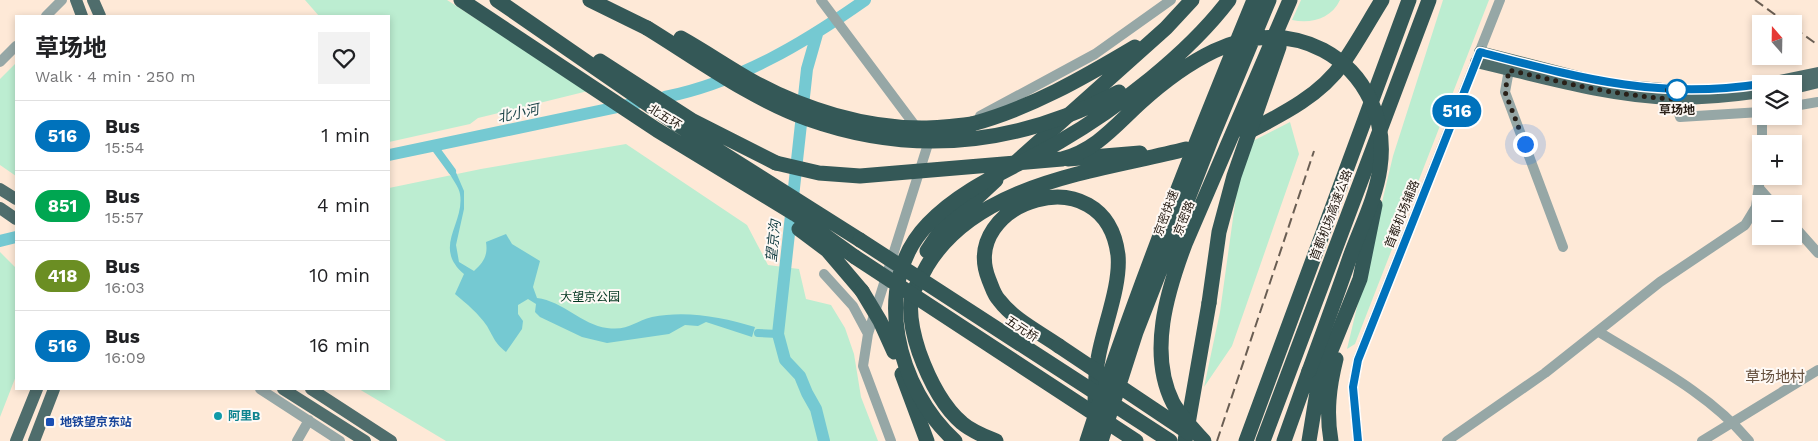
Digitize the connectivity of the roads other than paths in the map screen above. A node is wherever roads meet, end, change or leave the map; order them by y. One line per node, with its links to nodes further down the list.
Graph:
1 (62, 0): 21 (street)
2 (76, 0): 22 (main road)
3 (93, 0): 23 (main road)
4 (461, 0): 50 (highway, 北五环)
5 (497, 0): 32 (highway)
6 (590, 0): 24 (highway)
7 (604, 0): 24 (highway)
8 (821, 0): 43 (street)
9 (1171, 0): 43 (street)
10 (1192, 0): 25 (highway)
11 (1229, 0): 28 (highway, bridge)
12 (1253, 0): 70 (main road, 京密路); 83 (highway, 京密快速, bridge)
13 (1269, 0): 84 (highway, 京密快速, bridge)
14 (1276, 0): 85 (main road, 京密路)
15 (1290, 0): 89 (highway, bridge)
16 (1294, 0): 88 (highway, bridge)
17 (1382, 0): 44 (highway, bridge)
18 (1409, 0): 90 (highway, 首都机场高速公路)
19 (1429, 0): 33 (highway, 首都机场高速公路)
20 (1500, 0): 27 (street, 首都机场辅路)
21 (47, 15)
22 (82, 15)
23 (100, 15)
24 (650, 26): 25 (highway, bridge); 28 (highway, bridge)
25 (1166, 28): 61 (highway)
26 (15, 47): 29 (street)
27 (1478, 57): 30 (main road); 39 (main road); 95 (street, 首都机场辅路)
28 (1169, 61): 81 (highway, bridge)
29 (0, 62)
30 (1509, 70): 39 (main road); 57 (street)
31 (1818, 73): 34 (main road)
32 (614, 75): 45 (highway, bridge); 50 (highway, 北五环)
33 (1401, 76): 60 (highway); 91 (highway, 首都机场高速公路)
34 (1802, 76)
35 (1818, 82): 37 (main road)
36 (1752, 85): 39 (main road)
37 (1802, 86)
38 (1752, 92): 39 (main road)
39 (1671, 94): 42 (street)
40 (1818, 102): 41 (street)
41 (1802, 105)
42 (1752, 112)
43 (928, 144): 63 (street)
44 (1186, 149): 45 (highway, bridge); 61 (highway)
45 (1062, 159): 92 (highway, bridge)
46 (1759, 185): 47 (street)
47 (1759, 188): 49 (street); 62 (street)
48 (0, 189): 51 (main road)
49 (1765, 195)
50 (770, 197): 53 (highway); 53 (highway, 北五环)
51 (15, 198)
52 (0, 208): 54 (main road)
53 (795, 213): 56 (highway, 北五环); 80 (highway, bridge); 86 (highway, 北五环, bridge)
54 (15, 219)
55 (1802, 235): 58 (street)
56 (860, 240): 87 (highway, 五元桥, bridge)
57 (1563, 247)
58 (1818, 253)
59 (824, 274): 63 (street)
60 (1360, 279): 93 (highway); 94 (highway)
61 (911, 299): 82 (highway)
62 (1599, 332): 72 (street); 96 (street)
63 (868, 334): 79 (street)
64 (1818, 370): 72 (street)
65 (37, 390): 73 (main road)
66 (54, 390): 74 (main road)
67 (262, 390): 71 (street)
68 (285, 390): 77 (main road)
69 (313, 390): 78 (main road)
70 (1094, 401): 83 (main road, 京密路); 89 (highway, bridge)
71 (309, 420): 75 (street); 76 (street)
72 (1735, 423): 97 (street); 98 (street)
73 (16, 441)
74 (34, 441)
75 (297, 441)
76 (340, 441)
77 (365, 441)
78 (391, 441)
79 (891, 441)
80 (927, 441)
81 (955, 441)
82 (996, 441)
83 (1086, 441)
84 (1101, 441)
85 (1107, 441)
86 (1136, 441)
87 (1170, 441)
88 (1185, 441)
89 (1202, 441)
90 (1246, 441)
91 (1263, 441)
92 (1284, 441)
93 (1309, 441)
94 (1331, 441)
95 (1358, 441)
96 (1447, 441)
97 (1702, 441)
98 (1750, 441)

